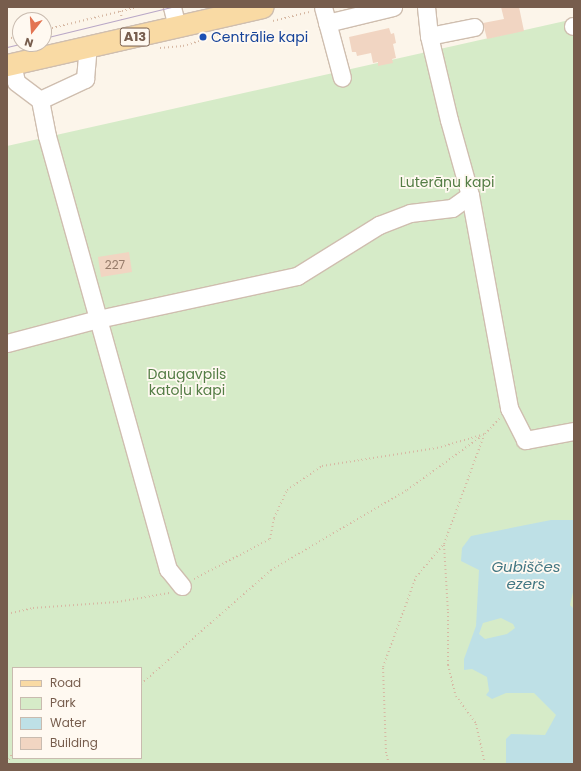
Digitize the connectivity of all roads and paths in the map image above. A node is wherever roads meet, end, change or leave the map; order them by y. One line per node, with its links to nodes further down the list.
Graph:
1 (138, 7): 8 (path)
2 (262, 7): 6 (main road, A13)
3 (393, 7): 5 (lane)
4 (426, 7): 9 (lane)
5 (325, 15): 12 (lane)
6 (175, 17): 10 (main road, A13)
7 (474, 27): 9 (lane)
8 (52, 28)
9 (429, 36): 14 (lane)
10 (88, 47): 11 (main road, A13); 13 (lane)
11 (9, 65): 13 (lane)
12 (342, 78)
13 (40, 100): 15 (lane)
14 (470, 195): 15 (lane); 17 (lane)
15 (98, 319): 16 (lane); 21 (lane)
16 (7, 343)
17 (510, 408): 18 (lane); 19 (path)
18 (574, 430)
19 (485, 434): 20 (path); 21 (path); 23 (path)
20 (444, 544): 26 (path); 27 (path)
21 (182, 586): 22 (path)
22 (7, 614)
23 (142, 683)
24 (12, 754): 25 (path)
25 (7, 763)
26 (389, 764)
27 (485, 764)

